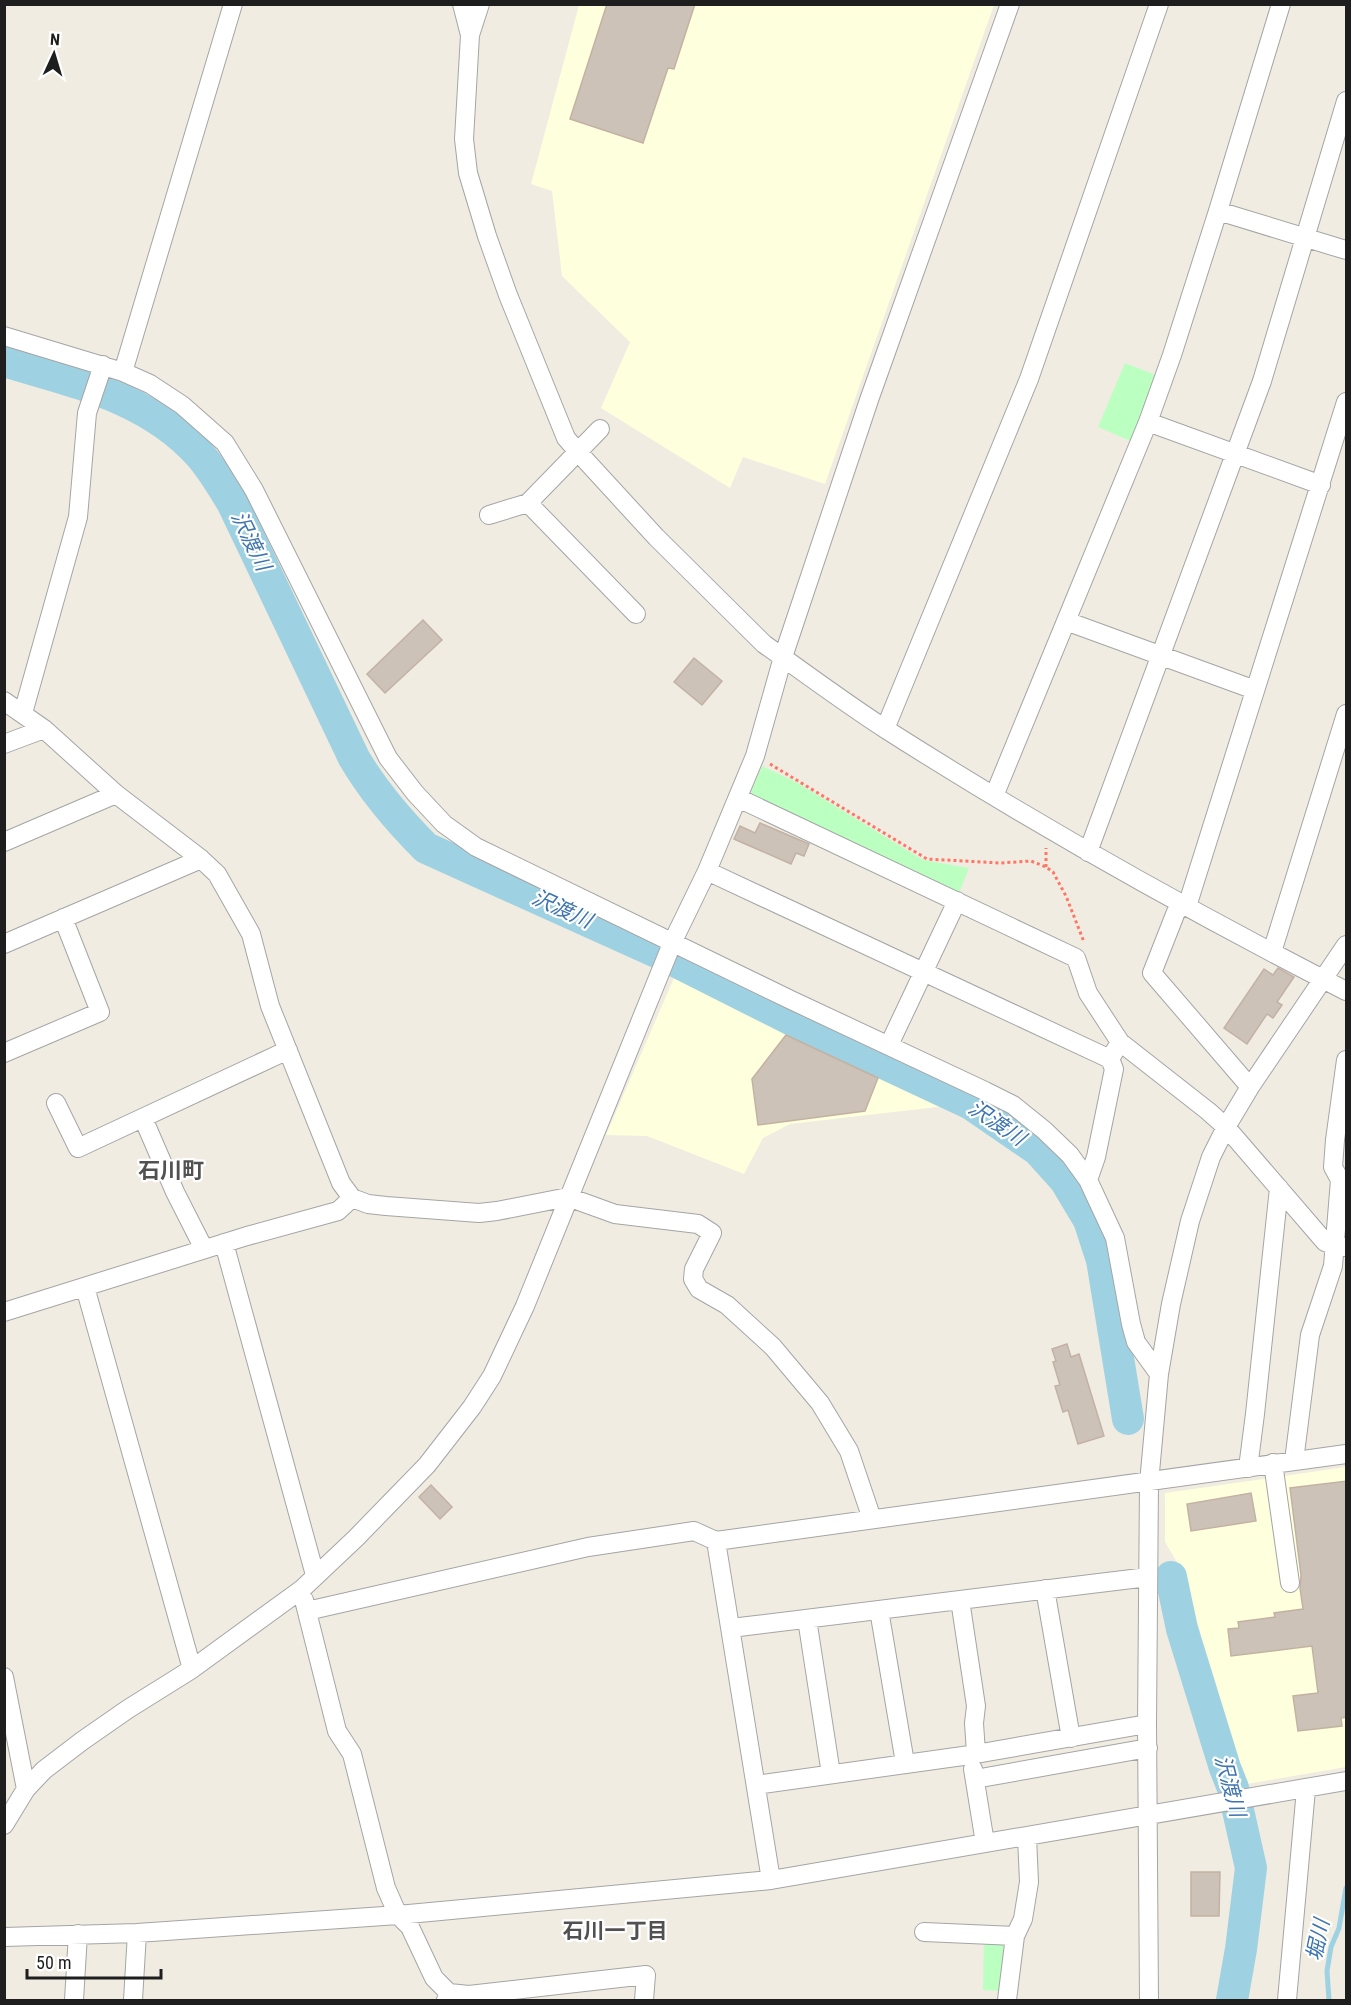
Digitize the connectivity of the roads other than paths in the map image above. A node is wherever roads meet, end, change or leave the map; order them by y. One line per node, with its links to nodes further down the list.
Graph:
1 (233, 4): 13 (street)
2 (462, 4): 7 (street)
3 (480, 4): 7 (street)
4 (1010, 4): 25 (street)
5 (1159, 4): 32 (street)
6 (1281, 4): 9 (street)
7 (470, 35): 18 (street)
8 (1347, 100): 10 (street)
9 (1218, 211): 10 (street); 16 (street)
10 (1305, 237): 11 (street); 19 (street)
11 (1347, 250)
12 (4, 336): 14 (street)
13 (123, 372): 14 (street); 46 (street)
14 (101, 373): 29 (street)
15 (1347, 402): 20 (street)
16 (1148, 422): 19 (street); 24 (street)
17 (600, 429): 18 (street)
18 (578, 452): 21 (street); 25 (street)
19 (1235, 453): 20 (street); 26 (street)
20 (1321, 485): 27 (street)
21 (528, 503): 22 (street); 23 (street)
22 (489, 515)
23 (636, 614)
24 (1066, 621): 26 (street); 35 (street)
25 (783, 657): 32 (street); 36 (street)
26 (1161, 657): 27 (street); 38 (street)
27 (1255, 690): 42 (street)
28 (4, 701): 29 (street)
29 (23, 713): 31 (street)
30 (1347, 714): 47 (street)
31 (44, 729): 33 (street); 34 (street)
32 (885, 729): 35 (street)
33 (4, 744)
34 (116, 794): 37 (street); 39 (street)
35 (994, 796): 38 (street)
36 (738, 798): 40 (street); 41 (street)
37 (4, 842)
38 (1088, 852): 42 (street)
39 (201, 859): 43 (street); 53 (street)
40 (707, 871): 46 (street); 48 (street)
41 (957, 901): 48 (street); 51 (street)
42 (1184, 906): 47 (street); 57 (street)
43 (63, 918): 44 (street); 54 (street)
44 (4, 944)
45 (1347, 945): 49 (street)
46 (671, 946): 52 (street); 63 (street)
47 (1272, 952): 49 (street)
48 (923, 972): 52 (street); 55 (street)
49 (1323, 980): 50 (street); 57 (street)
50 (1347, 992)
51 (1120, 1042): 55 (street); 60 (street)
52 (889, 1045): 61 (street)
53 (288, 1050): 59 (street); 64 (street)
54 (4, 1053)
55 (1110, 1059): 61 (street)
56 (1347, 1060): 66 (street)
57 (1250, 1087): 60 (street)
58 (56, 1103): 59 (street)
59 (143, 1118): 67 (street)
60 (1226, 1127): 62 (street); 70 (street)
61 (1088, 1180): 70 (street)
62 (1279, 1188): 66 (street); 74 (street)
63 (568, 1197): 64 (street); 76 (street); 78 (street)
64 (352, 1198): 65 (street)
65 (224, 1243): 67 (street); 78 (street)
66 (1341, 1247): 72 (street)
67 (204, 1249): 68 (street)
68 (85, 1287): 69 (street); 88 (street)
69 (4, 1312)
70 (1159, 1374): 75 (street)
71 (1347, 1454): 72 (street)
72 (1294, 1461): 73 (street)
73 (1273, 1463): 74 (street); 80 (street)
74 (1248, 1468): 75 (street)
75 (1149, 1483): 76 (street); 79 (street)
76 (872, 1520): 77 (street)
77 (716, 1541): 85 (street); 87 (street)
78 (315, 1575): 81 (street)
79 (1148, 1576): 82 (street); 90 (street)
80 (1290, 1583)
81 (302, 1589): 85 (street); 88 (street)
82 (1045, 1589): 83 (street); 91 (street)
83 (960, 1600): 84 (street); 93 (street)
84 (879, 1610): 86 (street); 94 (street)
85 (307, 1611): 106 (street)
86 (807, 1619): 87 (street); 95 (street)
87 (730, 1628): 98 (street)
88 (192, 1669): 99 (street)
89 (4, 1677): 99 (street)
90 (1147, 1724): 91 (street); 92 (street)
91 (1071, 1738): 93 (street)
92 (1148, 1748): 96 (street); 101 (street)
93 (973, 1754): 95 (street); 96 (street)
94 (904, 1757)
95 (831, 1774): 98 (street)
96 (975, 1779): 104 (street)
97 (1347, 1781): 100 (street)
98 (756, 1785): 105 (street)
99 (26, 1789): 102 (street)
100 (1306, 1789): 101 (street); 118 (street)
101 (1148, 1815): 103 (street); 117 (street)
102 (4, 1825)
103 (1027, 1837): 104 (street); 110 (street)
104 (985, 1843): 105 (street)
105 (771, 1880): 106 (street)
106 (398, 1915): 108 (street); 112 (street)
107 (924, 1932): 110 (street)
108 (137, 1933): 109 (street); 114 (street)
109 (78, 1935): 111 (street); 113 (street)
110 (1015, 1936): 116 (street)
111 (4, 1937)
112 (448, 1997): 115 (street)
113 (74, 2001)
114 (133, 2001)
115 (644, 2001)
116 (1007, 2001)
117 (1149, 2001)
118 (1287, 2001)

